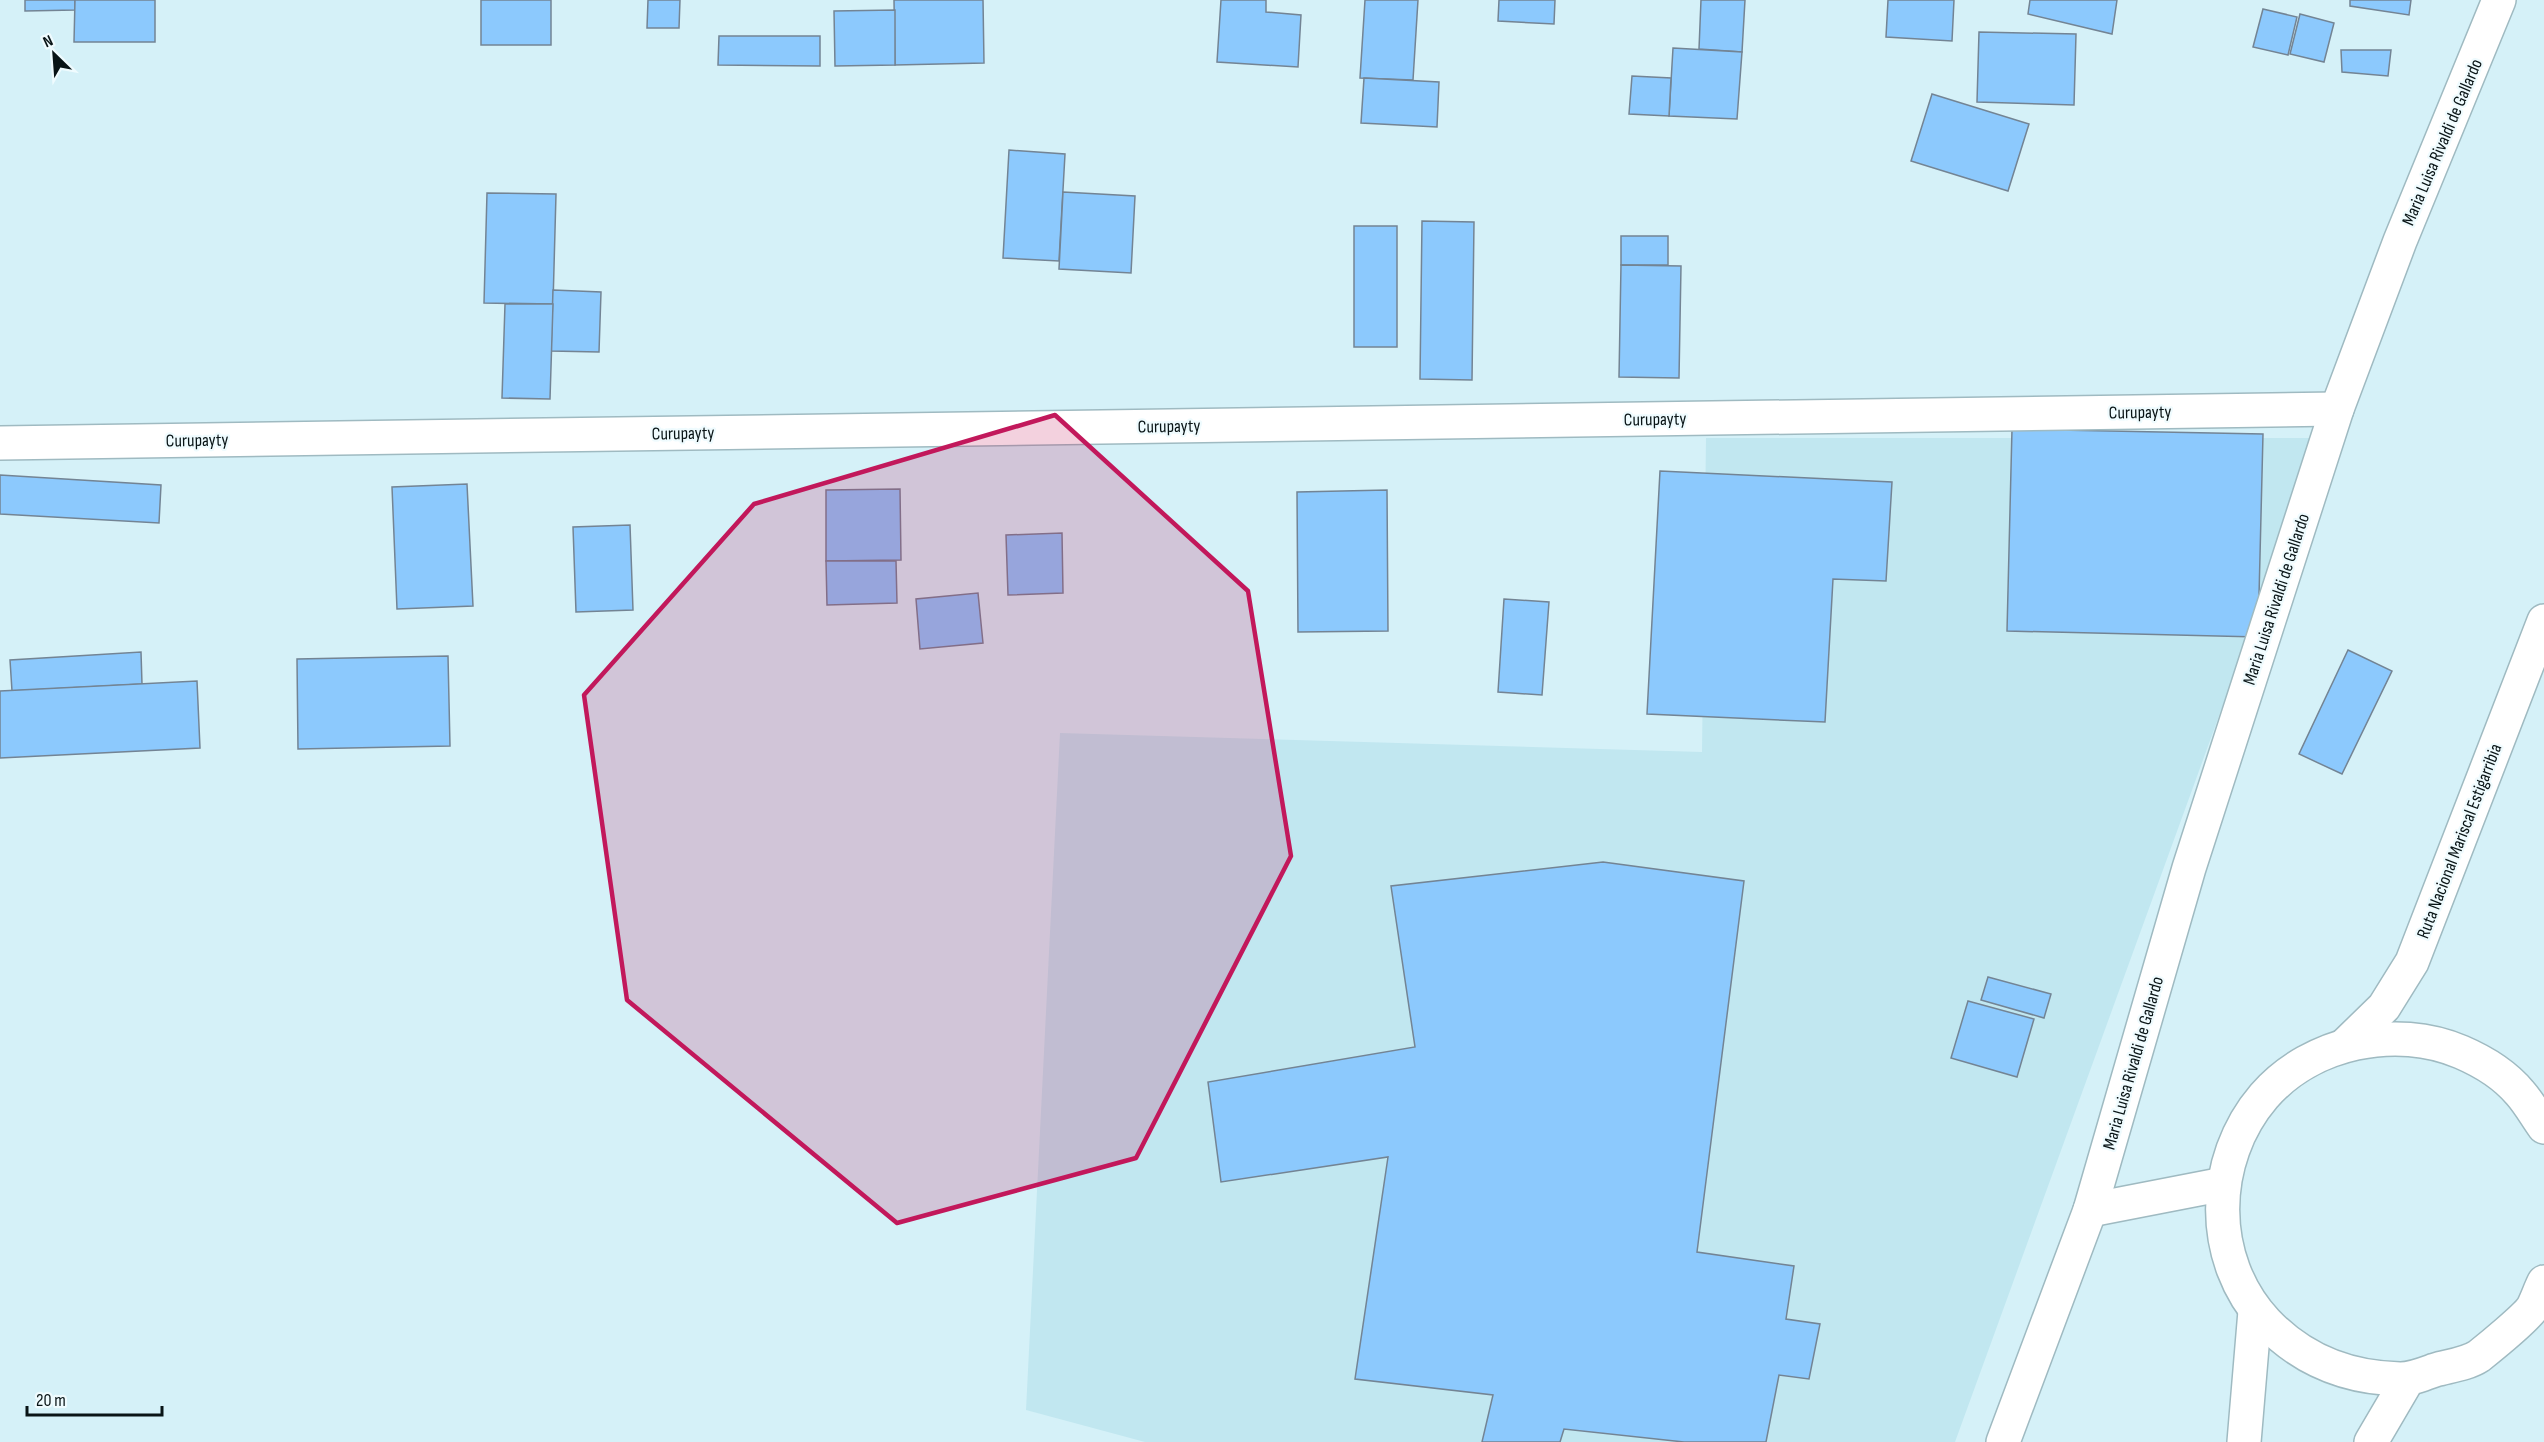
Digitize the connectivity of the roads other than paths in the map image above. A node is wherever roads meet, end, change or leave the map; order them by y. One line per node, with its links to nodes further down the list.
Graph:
1 (2499, 0): 2 (main road, Maria Luisa Rivaldi de Gallardo)
2 (2337, 409): 3 (main road, Curupayty); 8 (main road, Maria Luisa Rivaldi de Gallardo)
3 (0, 443)
4 (2544, 621): 5 (main road, Ruta Nacional Mariscal Estigarribia)
5 (2346, 1044): 6 (main road); 7 (main road)
6 (2544, 1127)
7 (2224, 1184): 8 (main road); 10 (main road)
8 (2090, 1210): 12 (main road, Maria Luisa Rivaldi de Gallardo)
9 (2544, 1282): 11 (main road)
10 (2255, 1311): 11 (main road); 13 (main road)
11 (2408, 1379): 14 (main road)
12 (2003, 1442)
13 (2244, 1442)
14 (2371, 1442)

